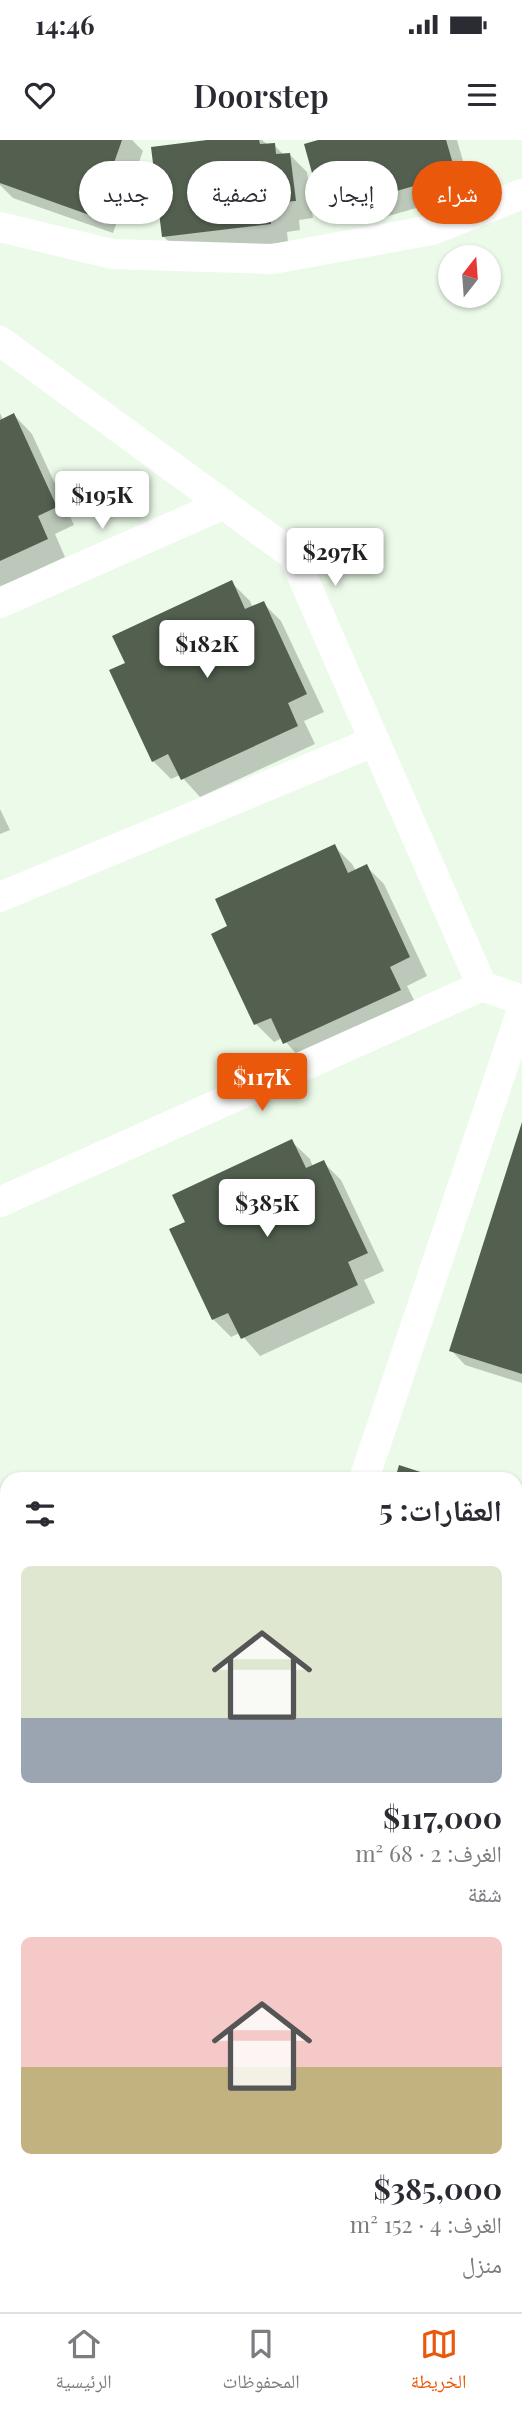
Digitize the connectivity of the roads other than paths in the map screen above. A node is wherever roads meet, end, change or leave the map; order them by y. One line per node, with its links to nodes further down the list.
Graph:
1 (522, 194): 2 (street)
2 (0, 227)
3 (0, 341): 4 (street)
4 (224, 505): 5 (street); 6 (street)
5 (0, 603)
6 (374, 741): 7 (street); 8 (street)
7 (0, 897)
8 (482, 986): 9 (street); 11 (street)
9 (522, 1000)
10 (522, 1010): 12 (street)
11 (0, 1202)
12 (366, 1472)

